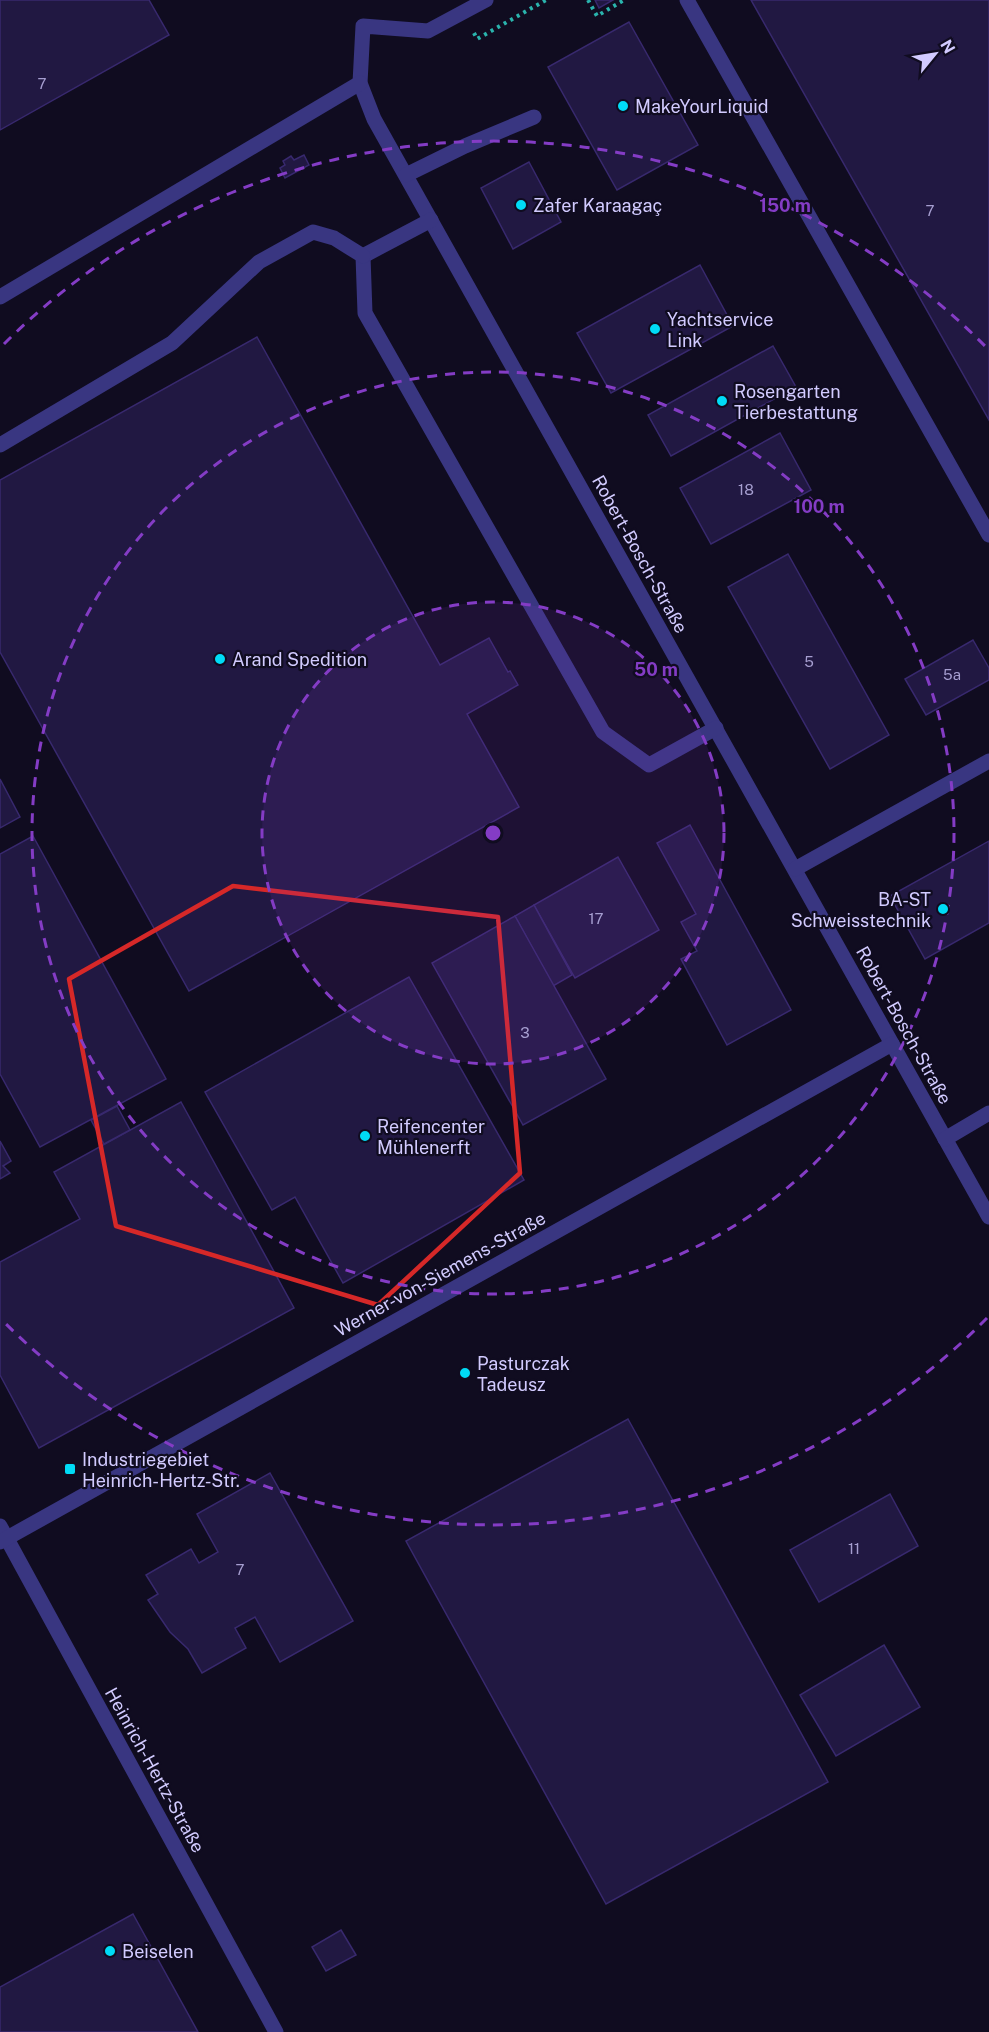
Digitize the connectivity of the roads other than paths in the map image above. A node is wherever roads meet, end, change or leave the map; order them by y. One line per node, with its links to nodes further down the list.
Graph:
1 (486, 0): 3 (street, Robert-Bosch-Straße)
2 (687, 0): 10 (street)
3 (360, 83): 5 (street, Robert-Bosch-Straße); 8 (street)
4 (534, 117): 5 (street)
5 (406, 176): 6 (street, Robert-Bosch-Straße)
6 (431, 220): 7 (street); 11 (street, Robert-Bosch-Straße)
7 (363, 256): 9 (street); 11 (street)
8 (0, 297)
9 (0, 445)
10 (989, 535)
11 (716, 728): 13 (street, Robert-Bosch-Straße)
12 (989, 761): 13 (street)
13 (795, 869): 14 (street, Robert-Bosch-Straße)
14 (892, 1044): 16 (street, Robert-Bosch-Straße); 18 (street, Werner-von-Siemens-Straße)
15 (989, 1113): 16 (street)
16 (945, 1139): 17 (street, Robert-Bosch-Straße)
17 (989, 1217)
18 (2, 1536): 19 (street, Heinrich-Hertz-Straße)
19 (276, 2032)

